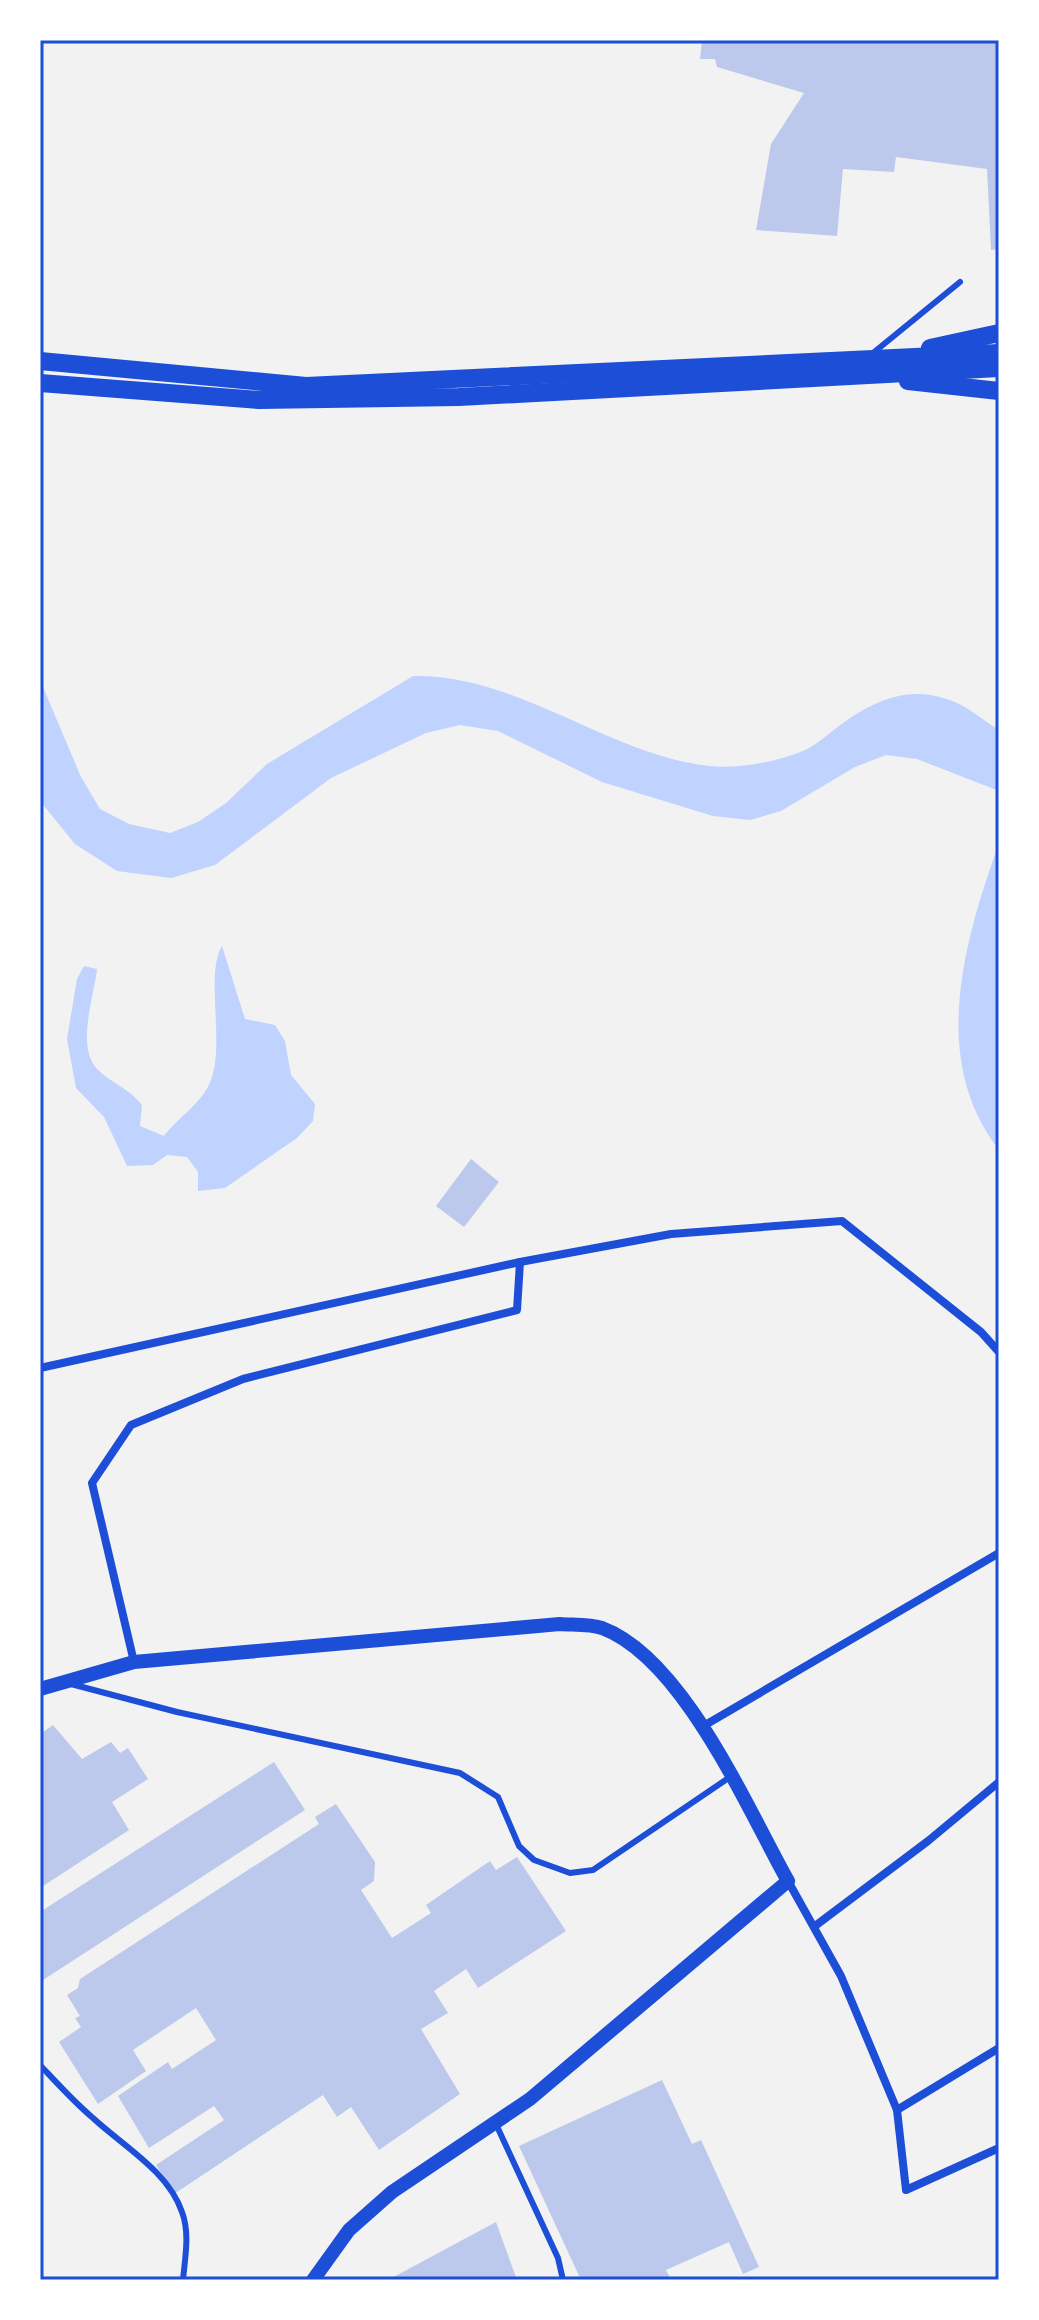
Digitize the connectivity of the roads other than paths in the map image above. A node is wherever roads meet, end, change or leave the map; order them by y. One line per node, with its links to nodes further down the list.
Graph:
1 (960, 282): 5 (lane)
2 (999, 333): 5 (main road)
3 (999, 353): 5 (main road)
4 (41, 361): 5 (main road)
5 (870, 366): 6 (main road); 7 (main road); 8 (main road)
6 (999, 368)
7 (40, 383)
8 (999, 391)
9 (520, 1262): 10 (street); 11 (street); 13 (street)
10 (999, 1352)
11 (40, 1368)
12 (999, 1553): 16 (street)
13 (134, 1662): 14 (street); 16 (street)
14 (64, 1682): 15 (street); 17 (lane)
15 (40, 1689)
16 (700, 1728): 17 (street)
17 (732, 1776): 19 (street)
18 (999, 1782): 20 (street)
19 (788, 1881): 20 (street); 24 (street)
20 (815, 1926): 23 (street)
21 (999, 2048): 23 (street)
22 (40, 2065): 26 (lane)
23 (897, 2110): 25 (street)
24 (495, 2122): 27 (street); 28 (lane)
25 (999, 2148)
26 (183, 2280)
27 (313, 2280)
28 (563, 2280)

